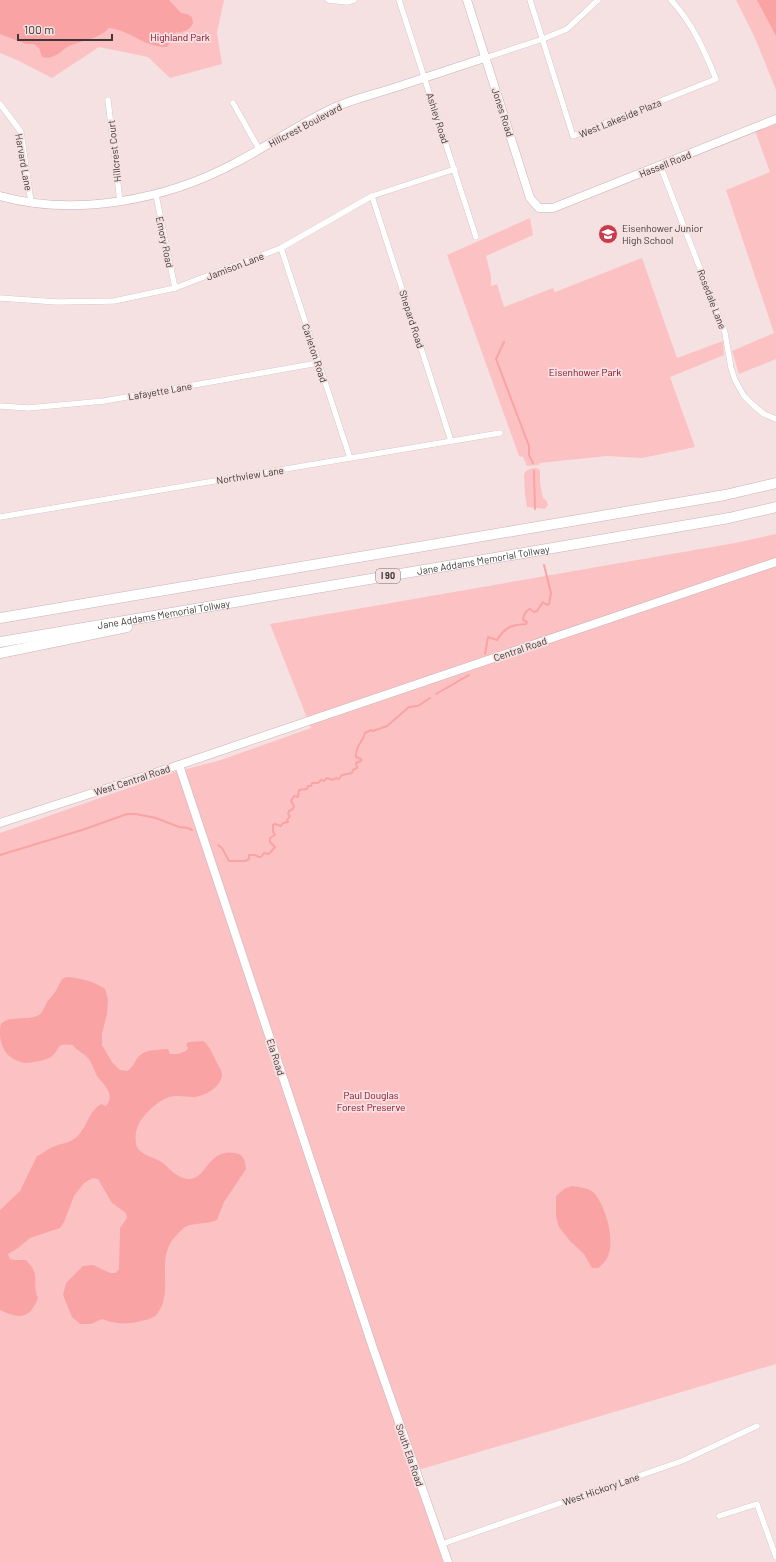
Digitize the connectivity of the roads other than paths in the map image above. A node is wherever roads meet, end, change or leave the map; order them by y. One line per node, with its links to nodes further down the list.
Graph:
1 (328, 0): 2 (street)
2 (354, 0)
3 (399, 0): 10 (street, Ashley Road)
4 (467, 0): 9 (street, Jones Road)
5 (530, 0): 8 (street)
6 (598, 0): 8 (street, Hillcrest Boulevard)
7 (671, 0): 8 (street, West Lakeside Plaza)
8 (543, 39): 9 (street, Hillcrest Boulevard)
9 (485, 58): 10 (street, Hillcrest Boulevard); 23 (street, Jones Road)
10 (425, 78): 15 (street, Hillcrest Boulevard); 17 (street, Ashley Road)
11 (108, 100): 22 (street, Hillcrest Court)
12 (233, 103): 15 (street)
13 (0, 104): 21 (street, Harvard Lane)
14 (776, 119): 16 (street, Hassell Road)
15 (260, 149): 18 (street, Hillcrest Boulevard)
16 (660, 166): 23 (street, Hassell Road); 30 (street, Rosedale Lane)
17 (455, 170): 20 (street, Jamison Lane); 24 (street, Ashley Road)
18 (156, 195): 22 (street, Hillcrest Boulevard); 26 (street, Emory Road)
19 (0, 196): 21 (street, Hillcrest Boulevard)
20 (372, 196): 25 (street, Jamison Lane); 32 (street, Shepard Road)
21 (31, 202): 22 (street, Hillcrest Boulevard)
22 (120, 202)
23 (553, 208)
24 (476, 238)
25 (281, 248): 26 (street, Jamison Lane); 28 (street, Carleton Road)
26 (175, 288): 27 (street, Jamison Lane)
27 (0, 298)
28 (318, 363): 29 (street, Lafayette Lane); 33 (street, Carleton Road)
29 (0, 406)
30 (776, 419)
31 (500, 433): 32 (street, Northview Lane)
32 (451, 441): 33 (street, Northview Lane)
33 (350, 458): 36 (street, Northview Lane)
34 (776, 483): 39 (highway, I 90)
35 (776, 507): 38 (highway, Jane Addams Memorial Tollway / I 90)
36 (0, 517)
37 (776, 562): 42 (street, Central Road)
38 (226, 604): 40 (highway, Jane Addams Memorial Tollway / I 90); 41 (highway)
39 (0, 618)
40 (0, 642)
41 (0, 653)
42 (263, 737): 43 (street, West Central Road)
43 (179, 765): 44 (street, West Central Road); 45 (street, Ela Road)
44 (0, 823)
45 (373, 1348): 48 (street, South Ela Road)
46 (757, 1426): 48 (street, West Hickory Lane)
47 (719, 1516): 49 (street)
48 (442, 1544): 50 (street, South Ela Road)
49 (776, 1557)
50 (448, 1562)

